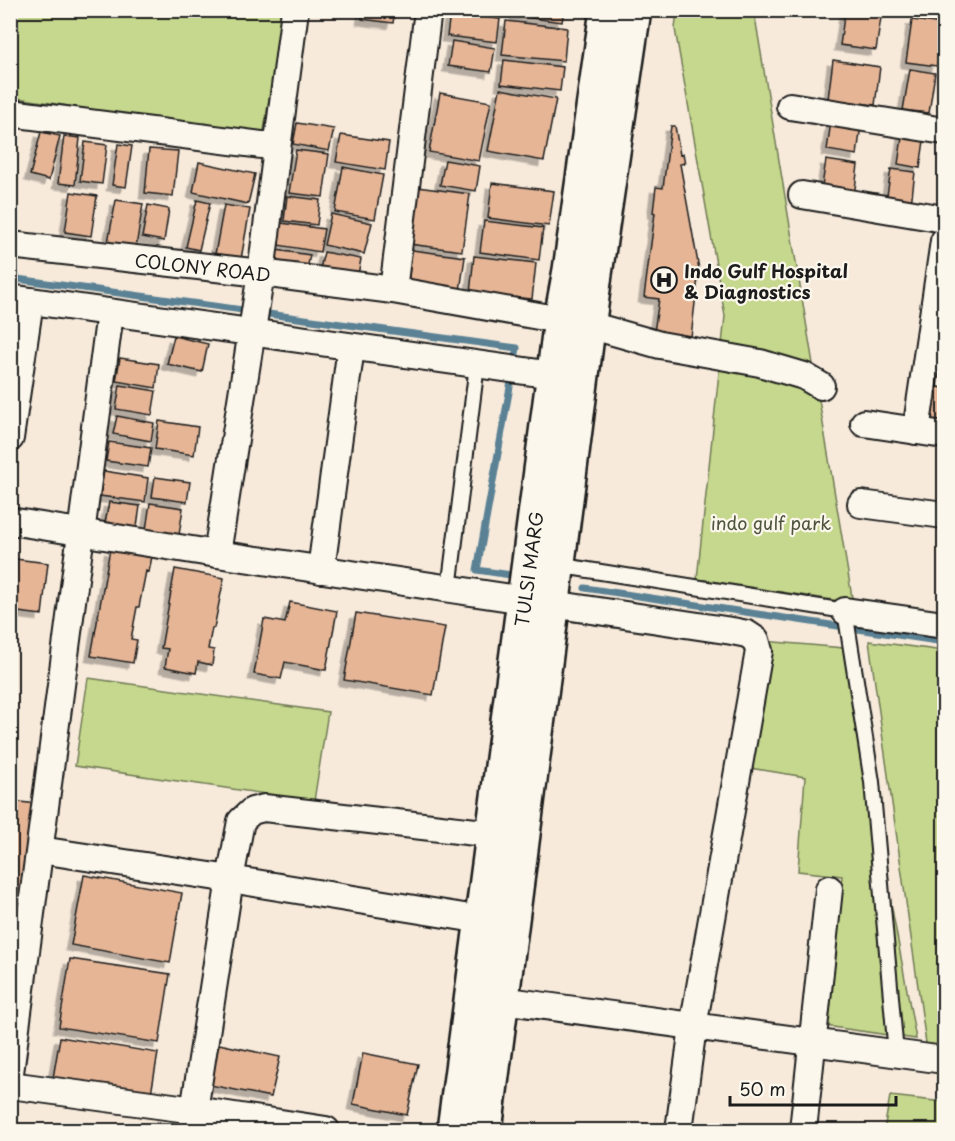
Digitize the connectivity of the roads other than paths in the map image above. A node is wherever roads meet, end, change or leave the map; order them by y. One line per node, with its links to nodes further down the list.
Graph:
1 (295, 10): 8 (street)
2 (428, 10): 14 (street)
3 (608, 10): 17 (street, TULSI MARG)
4 (634, 10): 17 (street, TULSI MARG)
5 (790, 106): 7 (street)
6 (10, 113): 8 (street)
7 (945, 131)
8 (277, 147): 13 (street)
9 (802, 195): 10 (street)
10 (945, 219)
11 (945, 241): 24 (street)
12 (10, 245): 13 (street, COLONY ROAD)
13 (260, 277): 14 (street, COLONY ROAD); 18 (street)
14 (393, 290): 17 (street, COLONY ROAD)
15 (20, 300): 16 (street); 26 (street)
16 (110, 313): 18 (street); 30 (street)
17 (575, 322): 21 (street, TULSI MARG); 22 (street, COLONY ROAD); 32 (street, TULSI MARG)
18 (252, 329): 19 (street); 31 (street)
19 (351, 347): 20 (street); 33 (street)
20 (486, 366): 21 (street); 34 (lane)
21 (542, 373): 35 (street, TULSI MARG)
22 (821, 386)
23 (864, 423): 24 (street)
24 (916, 431): 25 (street)
25 (945, 435)
26 (10, 438)
27 (861, 504): 28 (street)
28 (945, 515)
29 (10, 521): 30 (street)
30 (81, 532): 31 (street); 39 (street)
31 (217, 554): 33 (street)
32 (557, 565): 35 (street, TULSI MARG); 36 (lane)
33 (321, 570): 34 (street)
34 (449, 589): 35 (street)
35 (538, 602): 38 (street, TULSI MARG); 44 (street, TULSI MARG); 45 (street)
36 (846, 611): 37 (street); 47 (lane)
37 (945, 625)
38 (493, 834): 40 (street); 43 (street, TULSI MARG)
39 (40, 850): 40 (street); 42 (street)
40 (230, 879): 43 (street); 51 (street)
41 (829, 889): 46 (street)
42 (21, 915): 49 (street)
43 (482, 920): 44 (street, TULSI MARG)
44 (486, 999): 45 (street); 53 (street, TULSI MARG); 54 (street, TULSI MARG)
45 (693, 1027): 46 (street); 55 (street)
46 (813, 1042): 47 (street); 56 (street)
47 (896, 1054): 48 (street)
48 (945, 1060)
49 (10, 1073)
50 (10, 1085): 51 (street)
51 (193, 1120): 52 (street)
52 (326, 1131)
53 (454, 1131)
54 (485, 1131)
55 (679, 1131)
56 (803, 1131)

